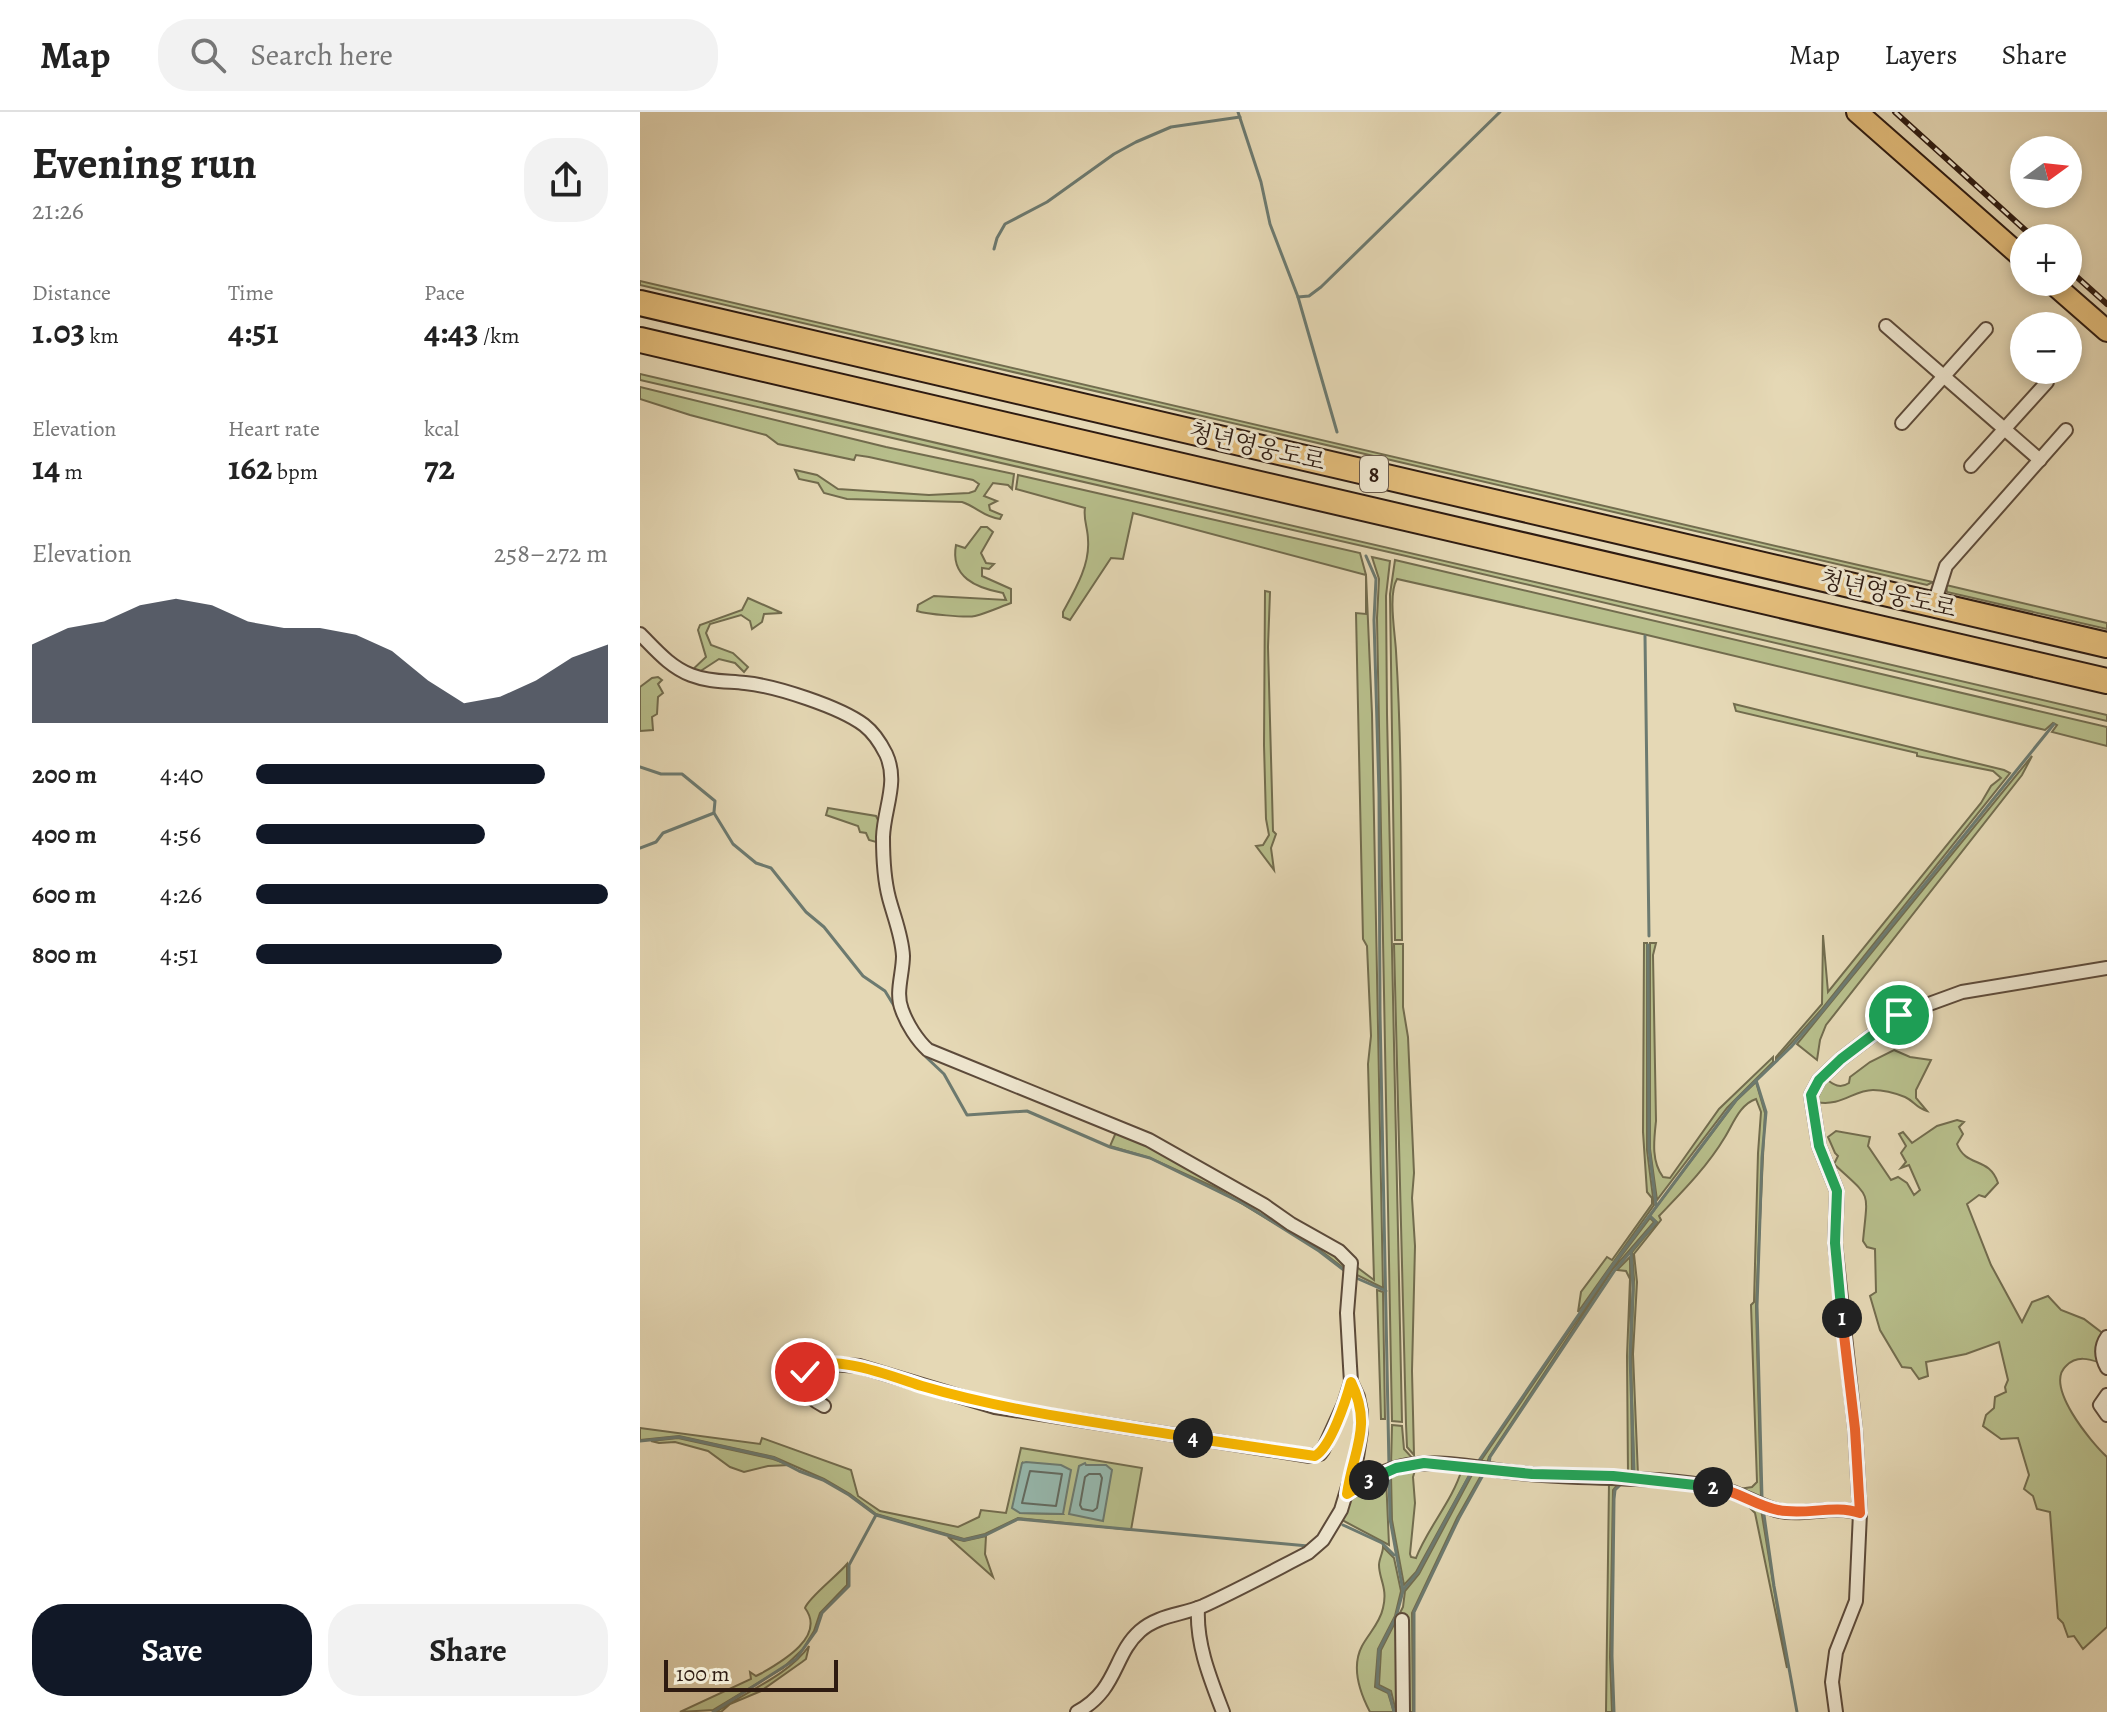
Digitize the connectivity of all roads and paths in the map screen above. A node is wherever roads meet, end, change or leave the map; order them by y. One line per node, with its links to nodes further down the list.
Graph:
1 (1857, 112): 2 (main road)
2 (2010, 247)
3 (2067, 296): 7 (main road)
4 (640, 303): 16 (highway, 청년영웅도로 / 8)
5 (1886, 326): 9 (street)
6 (1986, 329): 9 (street)
7 (2107, 331)
8 (640, 340): 19 (highway, 청년영웅도로 / 8)
9 (1944, 376): 11 (street); 12 (street)
10 (2045, 384): 12 (street)
11 (1902, 423)
12 (2004, 429): 14 (street); 15 (street)
13 (2066, 430): 14 (street)
14 (2040, 460): 16 (street)
15 (1971, 466)
16 (1934, 604): 18 (highway, 청년영웅도로 / 8)
17 (640, 634): 23 (street)
18 (2107, 645)
19 (2107, 681)
20 (2107, 968): 28 (street)
21 (2107, 1337): 22 (street)
22 (2107, 1368)
23 (1351, 1382): 25 (street); 27 (street)
24 (2107, 1395): 26 (street)
25 (824, 1406)
26 (2107, 1415)
27 (1347, 1494): 28 (street); 29 (street)
28 (1860, 1513): 35 (street)
29 (1198, 1608): 31 (street); 33 (street)
30 (1402, 1620): 34 (street)
31 (1090, 1709): 32 (street)
32 (1077, 1712)
33 (1223, 1712)
34 (1403, 1712)
35 (1836, 1712)

